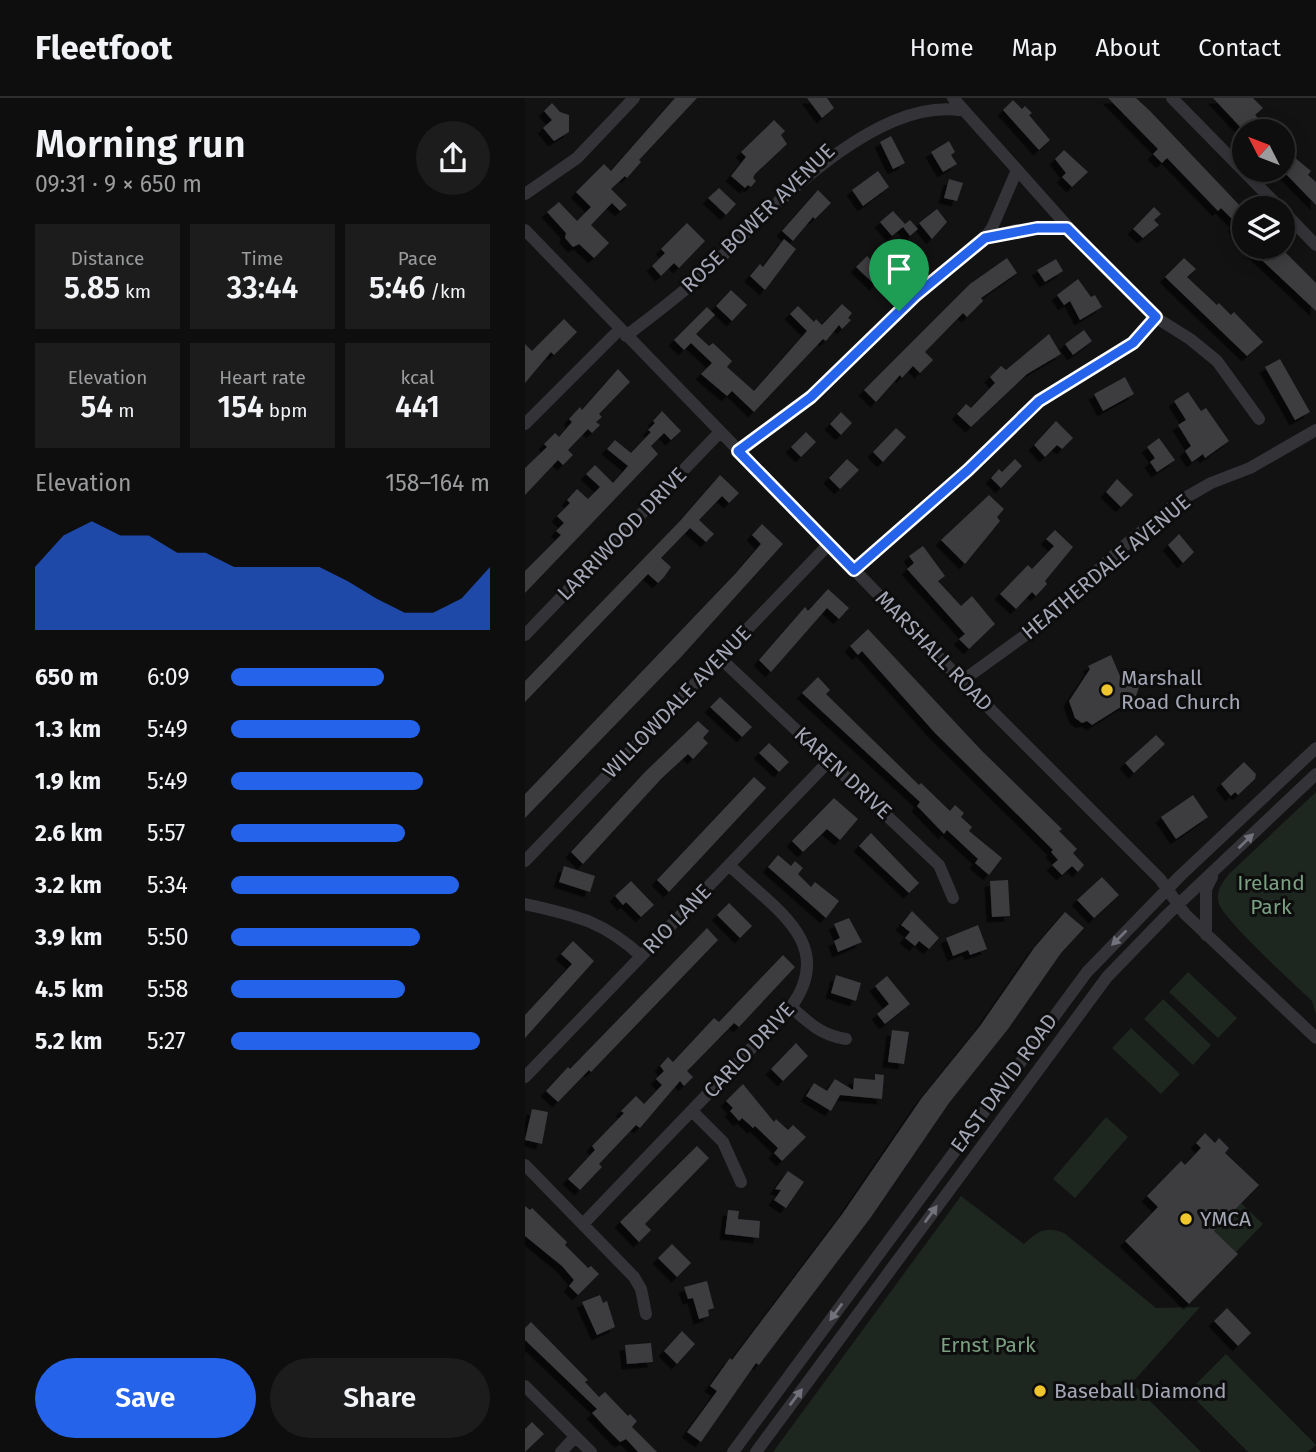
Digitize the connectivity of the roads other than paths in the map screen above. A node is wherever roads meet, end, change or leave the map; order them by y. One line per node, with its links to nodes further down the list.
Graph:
1 (634, 98): 8 (street)
2 (953, 98): 6 (street)
3 (1172, 98): 9 (street)
4 (915, 100): 6 (street)
5 (886, 110): 16 (street, ROSE BOWER AVENUE)
6 (969, 117): 7 (street)
7 (1017, 170): 11 (street); 13 (street)
8 (525, 194)
9 (1267, 196)
10 (1295, 224): 14 (street)
11 (1067, 228): 13 (street); 15 (street)
12 (525, 230): 16 (street, MARSHALL ROAD)
13 (985, 238): 21 (street)
14 (1316, 245)
15 (1156, 317): 17 (street); 23 (street)
16 (623, 333): 18 (street, ROSE BOWER AVENUE); 20 (street, MARSHALL ROAD)
17 (1259, 419)
18 (525, 424)
19 (1316, 430): 26 (street, HEATHERDALE AVENUE)
20 (720, 432): 21 (street, MARSHALL ROAD); 24 (street, LARRIWOOD DRIVE)
21 (738, 451): 22 (street, MARSHALL ROAD)
22 (829, 544): 23 (street, MARSHALL ROAD); 25 (street, WILLOWDALE AVENUE)
23 (854, 570): 26 (street, MARSHALL ROAD)
24 (525, 635)
25 (720, 658): 28 (street, KAREN DRIVE); 30 (street, WILLOWDALE AVENUE)
26 (962, 681): 33 (street, MARSHALL ROAD)
27 (1316, 748): 33 (street, EAST DAVID ROAD)
28 (829, 761): 31 (street, RIO LANE); 34 (street, KAREN DRIVE)
29 (1316, 774): 32 (street, EAST DAVID ROAD, one-way to 29)
30 (525, 861)
31 (729, 866): 38 (street, RIO LANE); 39 (street, CARLO DRIVE)
32 (1216, 869): 36 (street, EAST DAVID ROAD); 37 (street)
33 (1167, 889): 36 (street, MARSHALL ROAD); 47 (street, EAST DAVID ROAD, one-way to 47)
34 (953, 898)
35 (525, 904): 38 (street)
36 (1178, 905): 37 (street, MARSHALL ROAD); 48 (street, EAST DAVID ROAD, one-way to 36)
37 (1206, 935): 40 (street, MARSHALL ROAD)
38 (642, 956): 42 (street, RIO LANE)
39 (791, 1007): 41 (street); 43 (street, CARLO DRIVE)
40 (1316, 1038)
41 (846, 1039)
42 (525, 1077)
43 (692, 1111): 45 (street); 46 (street, CARLO DRIVE)
44 (525, 1165): 46 (street)
45 (741, 1182)
46 (583, 1223): 49 (street)
47 (876, 1257): 48 (street); 54 (street, EAST DAVID ROAD, one-way to 54)
48 (891, 1268): 55 (street, EAST DAVID ROAD, one-way to 48)
49 (646, 1314)
50 (525, 1386): 51 (street)
51 (575, 1437): 52 (street); 53 (street)
52 (561, 1452)
53 (591, 1452)
54 (733, 1452)
55 (756, 1452)

